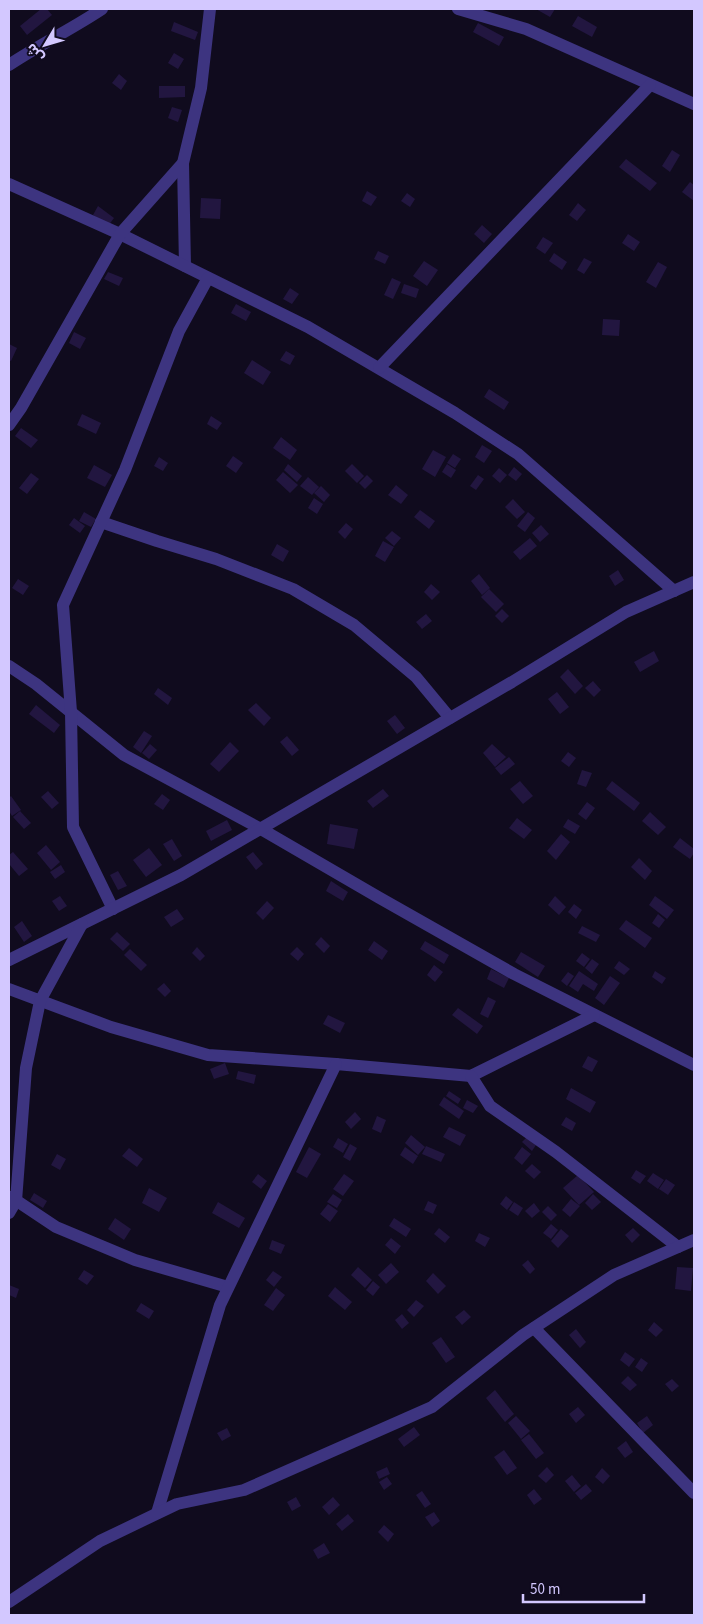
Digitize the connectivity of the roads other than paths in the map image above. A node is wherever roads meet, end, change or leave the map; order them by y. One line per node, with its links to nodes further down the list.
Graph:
1 (102, 9): 4 (street)
2 (210, 9): 7 (street)
3 (458, 9): 5 (street)
4 (9, 65)
5 (650, 84): 6 (street); 12 (street)
6 (694, 104)
7 (183, 163): 9 (street); 10 (street)
8 (9, 184): 9 (street)
9 (120, 234): 10 (street); 13 (street)
10 (185, 266): 11 (street)
11 (208, 278): 12 (street); 14 (street)
12 (379, 368): 16 (street)
13 (9, 425)
14 (101, 522): 18 (street); 19 (street)
15 (694, 582): 16 (street)
16 (674, 591): 19 (street)
17 (9, 666): 18 (street)
18 (71, 712): 20 (street); 21 (street)
19 (450, 718): 20 (street)
20 (261, 829): 21 (street); 26 (street)
21 (113, 909): 22 (street)
22 (82, 924): 23 (street); 25 (street)
23 (9, 960)
24 (9, 990): 25 (street)
25 (40, 1001): 27 (street); 30 (street)
26 (594, 1015): 28 (street); 29 (street)
27 (336, 1064): 29 (street); 34 (street)
28 (694, 1065)
29 (471, 1076): 33 (street)
30 (13, 1198): 31 (street); 34 (street)
31 (9, 1213)
32 (694, 1240): 33 (street)
33 (678, 1247): 35 (street)
34 (228, 1287): 37 (street)
35 (534, 1328): 36 (street); 37 (street)
36 (694, 1493)
37 (157, 1513): 38 (street)
38 (9, 1602)

